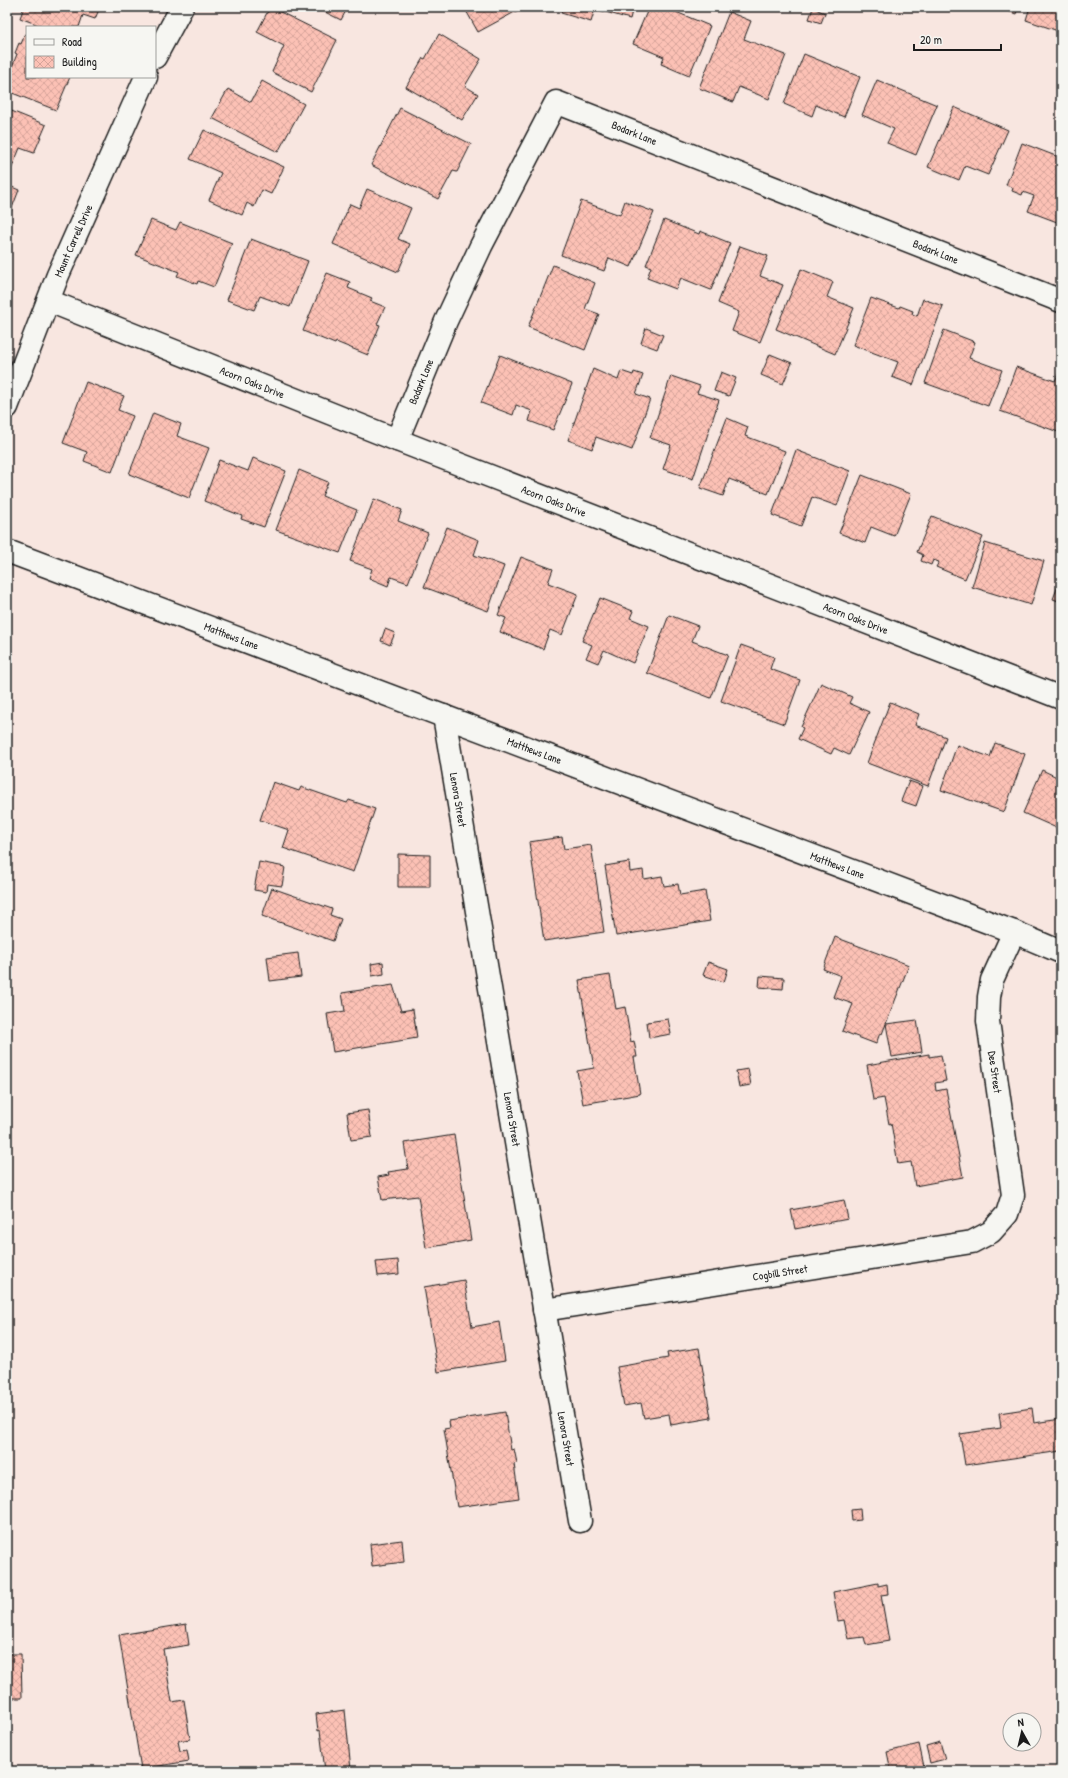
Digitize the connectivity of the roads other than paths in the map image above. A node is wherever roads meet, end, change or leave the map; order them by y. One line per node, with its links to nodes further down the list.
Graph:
1 (182, 7): 2 (street)
2 (156, 55)
3 (146, 78): 4 (street, Mount Carrell Drive)
4 (49, 301): 6 (street, Mount Carrell Drive); 7 (street, Acorn Oaks Drive)
5 (1061, 301): 7 (street, Bodark Lane)
6 (7, 407)
7 (397, 440): 9 (street, Acorn Oaks Drive)
8 (7, 551): 10 (street, Matthews Lane)
9 (1061, 698)
10 (444, 716): 11 (street, Matthews Lane); 14 (street, Lenora Street)
11 (1014, 932): 12 (street, Matthews Lane); 13 (street, Dee Street)
12 (1061, 952)
13 (1007, 1214): 14 (street, Cogbill Street)
14 (544, 1310): 15 (street, Lenora Street)
15 (580, 1522)

